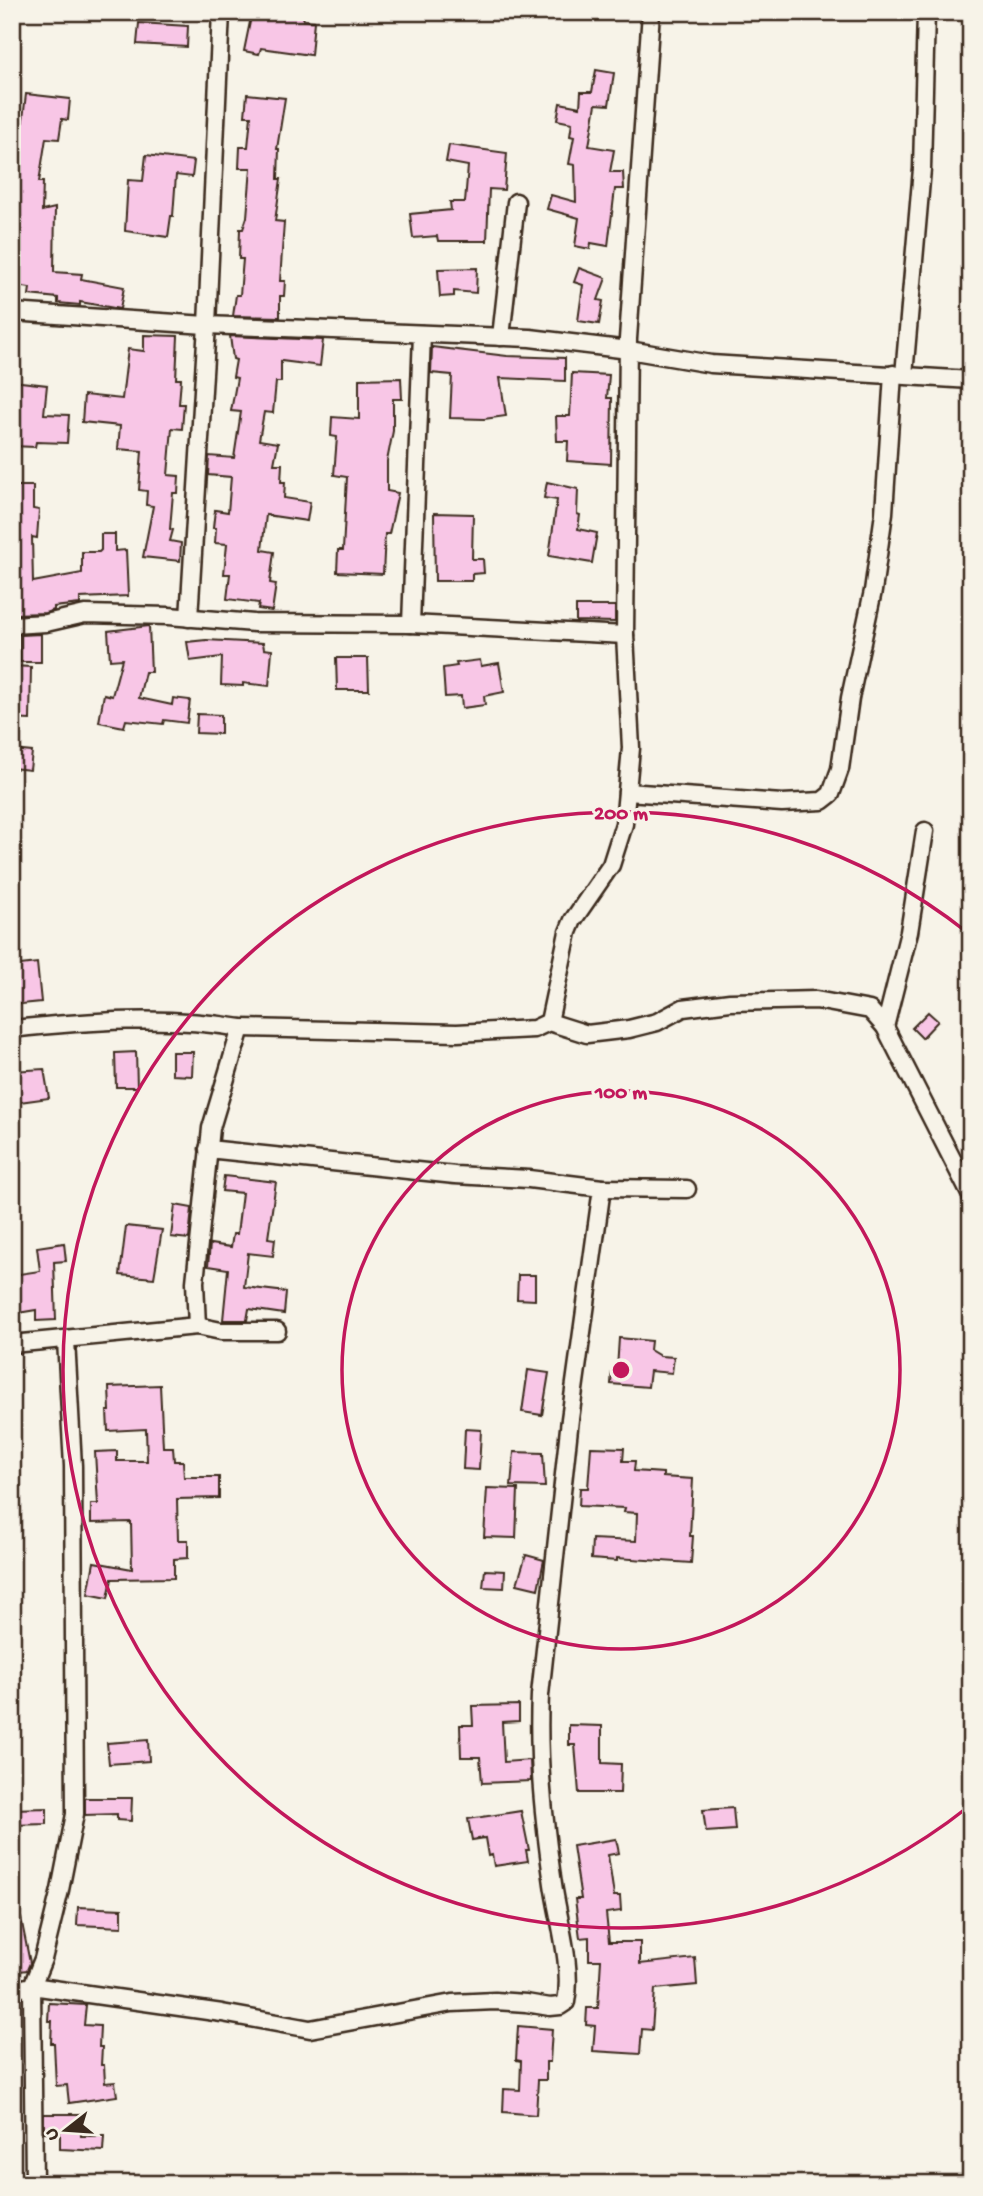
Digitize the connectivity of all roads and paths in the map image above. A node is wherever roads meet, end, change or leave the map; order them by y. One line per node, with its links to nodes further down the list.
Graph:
1 (221, 12): 6 (street)
2 (651, 12): 9 (street)
3 (926, 12): 10 (street)
4 (516, 202): 8 (street)
5 (12, 312): 6 (street)
6 (207, 325): 7 (street); 12 (street)
7 (422, 334): 8 (street); 13 (street)
8 (501, 337): 9 (street)
9 (629, 350): 10 (street); 15 (street)
10 (898, 374): 11 (street); 16 (street)
11 (971, 380)
12 (189, 618): 13 (street); 14 (street)
13 (411, 624): 15 (street)
14 (12, 625)
15 (625, 635): 16 (street)
16 (627, 792): 18 (street)
17 (925, 831): 19 (street)
18 (549, 1022): 19 (street); 20 (street)
19 (886, 1027): 25 (street)
20 (241, 1028): 21 (street); 22 (street)
21 (12, 1029)
22 (208, 1149): 23 (street); 26 (street)
23 (603, 1188): 24 (street); 30 (street)
24 (687, 1189)
25 (971, 1196)
26 (197, 1326): 27 (street); 28 (street)
27 (277, 1331)
28 (66, 1340): 29 (street); 30 (street)
29 (12, 1344)
30 (32, 1986): 31 (street); 32 (street)
31 (12, 1990)
32 (34, 2184)

